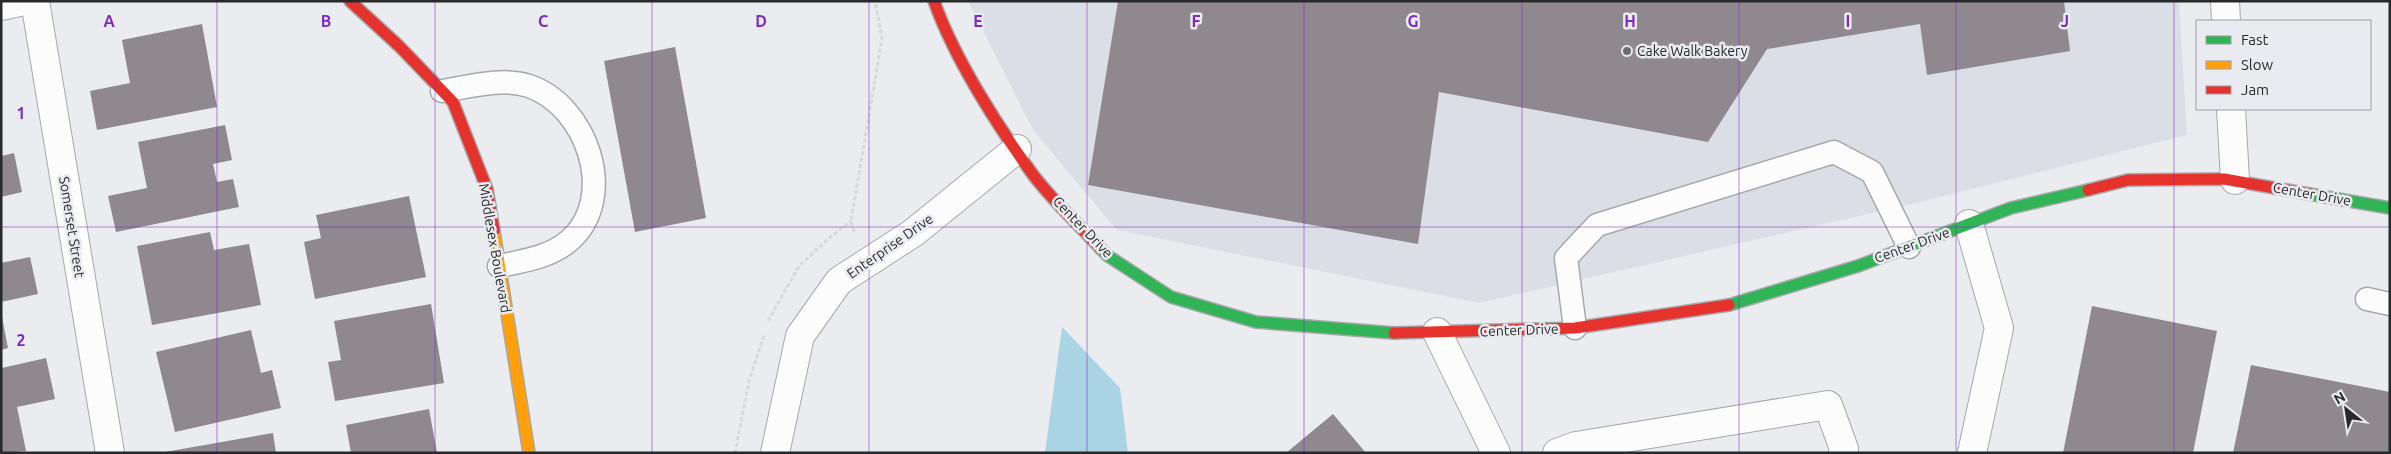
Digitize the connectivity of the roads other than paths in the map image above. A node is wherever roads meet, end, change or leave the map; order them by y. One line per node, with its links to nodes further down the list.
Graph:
1 (24, 1): 6 (street)
2 (35, 1): 20 (street, Somerset Street)
3 (350, 1): 8 (street, Middlesex Boulevard)
4 (934, 1): 10 (street, Center Drive)
5 (2225, 1): 7 (street)
6 (1, 6)
7 (2226, 20)
8 (442, 91): 15 (street, Middlesex Boulevard); 15 (lane)
9 (2231, 110): 11 (street)
10 (1017, 150): 19 (street, Center Drive); 22 (street, Enterprise Drive)
11 (2235, 180): 12 (street, Center Drive); 13 (street, Center Drive)
12 (2390, 208)
13 (1969, 224): 14 (street, Center Drive); 26 (street)
14 (1909, 247): 18 (street, Center Drive); 18 (lane)
15 (499, 266): 21 (street, Middlesex Boulevard)
16 (2367, 299): 17 (lane)
17 (2390, 304)
18 (1575, 328): 19 (street, Center Drive)
19 (1437, 332): 23 (street)
20 (110, 453)
21 (529, 453)
22 (775, 453)
23 (1496, 453)
24 (1557, 453): 25 (street)
25 (1842, 453)
26 (1972, 453)

